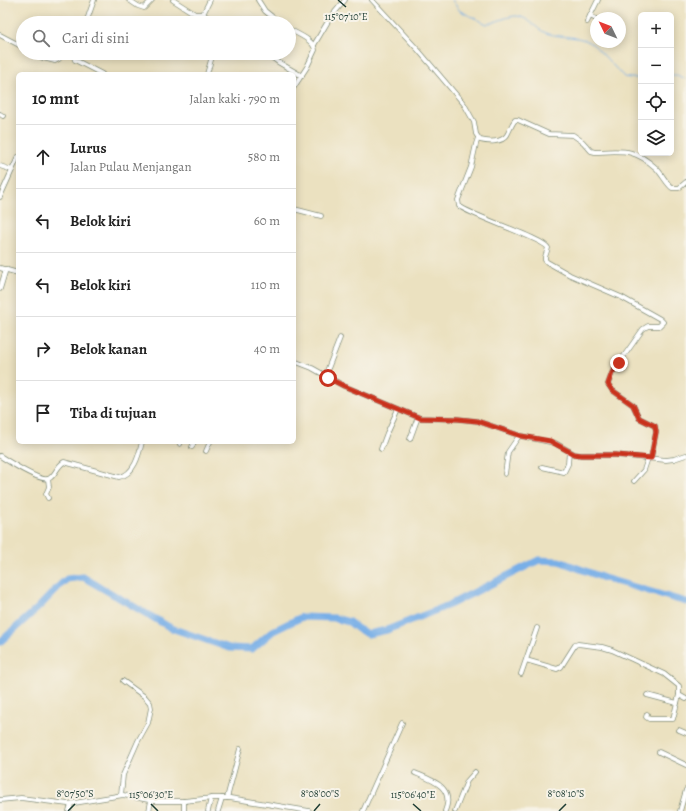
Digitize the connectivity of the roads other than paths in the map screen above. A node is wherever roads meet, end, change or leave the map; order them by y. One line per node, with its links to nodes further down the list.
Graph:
1 (94, 0): 12 (street)
2 (128, 0): 3 (street)
3 (152, 0)
4 (173, 0): 11 (street)
5 (210, 0): 11 (street)
6 (258, 0): 14 (street)
7 (345, 0): 20 (street)
8 (372, 0): 30 (street)
9 (598, 0): 10 (street)
10 (592, 12)
11 (203, 14): 13 (street)
12 (88, 16)
13 (206, 16)
14 (271, 16)
15 (590, 16): 16 (street)
16 (587, 22)
17 (296, 33): 20 (street)
18 (0, 35): 19 (street)
19 (16, 43)
20 (314, 45): 28 (street)
21 (75, 60): 24 (street)
22 (211, 60): 25 (street)
23 (275, 60): 26 (street)
24 (98, 72)
25 (208, 72)
26 (295, 72)
27 (296, 72): 28 (street)
28 (302, 76): 29 (street)
29 (296, 84)
30 (478, 138): 34 (street); 58 (street)
31 (16, 161): 33 (street)
32 (0, 166): 33 (street)
33 (12, 170): 35 (street)
34 (686, 182)
35 (0, 197)
36 (296, 209): 37 (street)
37 (321, 216)
38 (0, 268): 39 (street)
39 (6, 269): 40 (street); 41 (street)
40 (16, 272)
41 (0, 289)
42 (340, 338): 44 (street)
43 (296, 362): 44 (street)
44 (325, 376): 45 (street)
45 (398, 409): 46 (street); 53 (street)
46 (418, 417): 47 (street); 48 (street)
47 (519, 436): 55 (street); 60 (street)
48 (410, 439)
49 (141, 444): 61 (street)
50 (193, 444): 52 (street)
51 (209, 444): 54 (street)
52 (192, 447)
53 (381, 449)
54 (206, 451)
55 (569, 451): 58 (street); 59 (street)
56 (686, 454): 58 (street)
57 (0, 456): 61 (street)
58 (649, 458): 62 (street)
59 (542, 467)
60 (505, 474)
61 (48, 480): 63 (street)
62 (634, 481)
63 (48, 498)
64 (537, 628): 65 (street)
65 (526, 660): 66 (street); 69 (street)
66 (521, 674)
67 (123, 681): 82 (street)
68 (647, 695): 71 (street)
69 (679, 695): 70 (street); 71 (street)
70 (686, 699)
71 (678, 703): 72 (street)
72 (647, 714)
73 (402, 723): 95 (street)
74 (679, 730): 75 (street)
75 (686, 733)
76 (240, 749): 84 (street)
77 (659, 752): 78 (street)
78 (686, 765)
79 (475, 772): 97 (street)
80 (415, 773): 96 (street)
81 (686, 790): 98 (street)
82 (121, 795): 86 (street); 88 (street)
83 (211, 798): 84 (street); 87 (street); 92 (street)
84 (224, 798): 93 (street); 94 (street)
85 (0, 800): 88 (street)
86 (151, 801): 87 (street); 90 (street)
87 (184, 801): 91 (street)
88 (71, 804): 89 (street)
89 (69, 811)
90 (149, 811)
91 (184, 811)
92 (208, 811)
93 (218, 811)
94 (310, 811)
95 (363, 811)
96 (445, 811)
97 (455, 811)
98 (680, 811)

